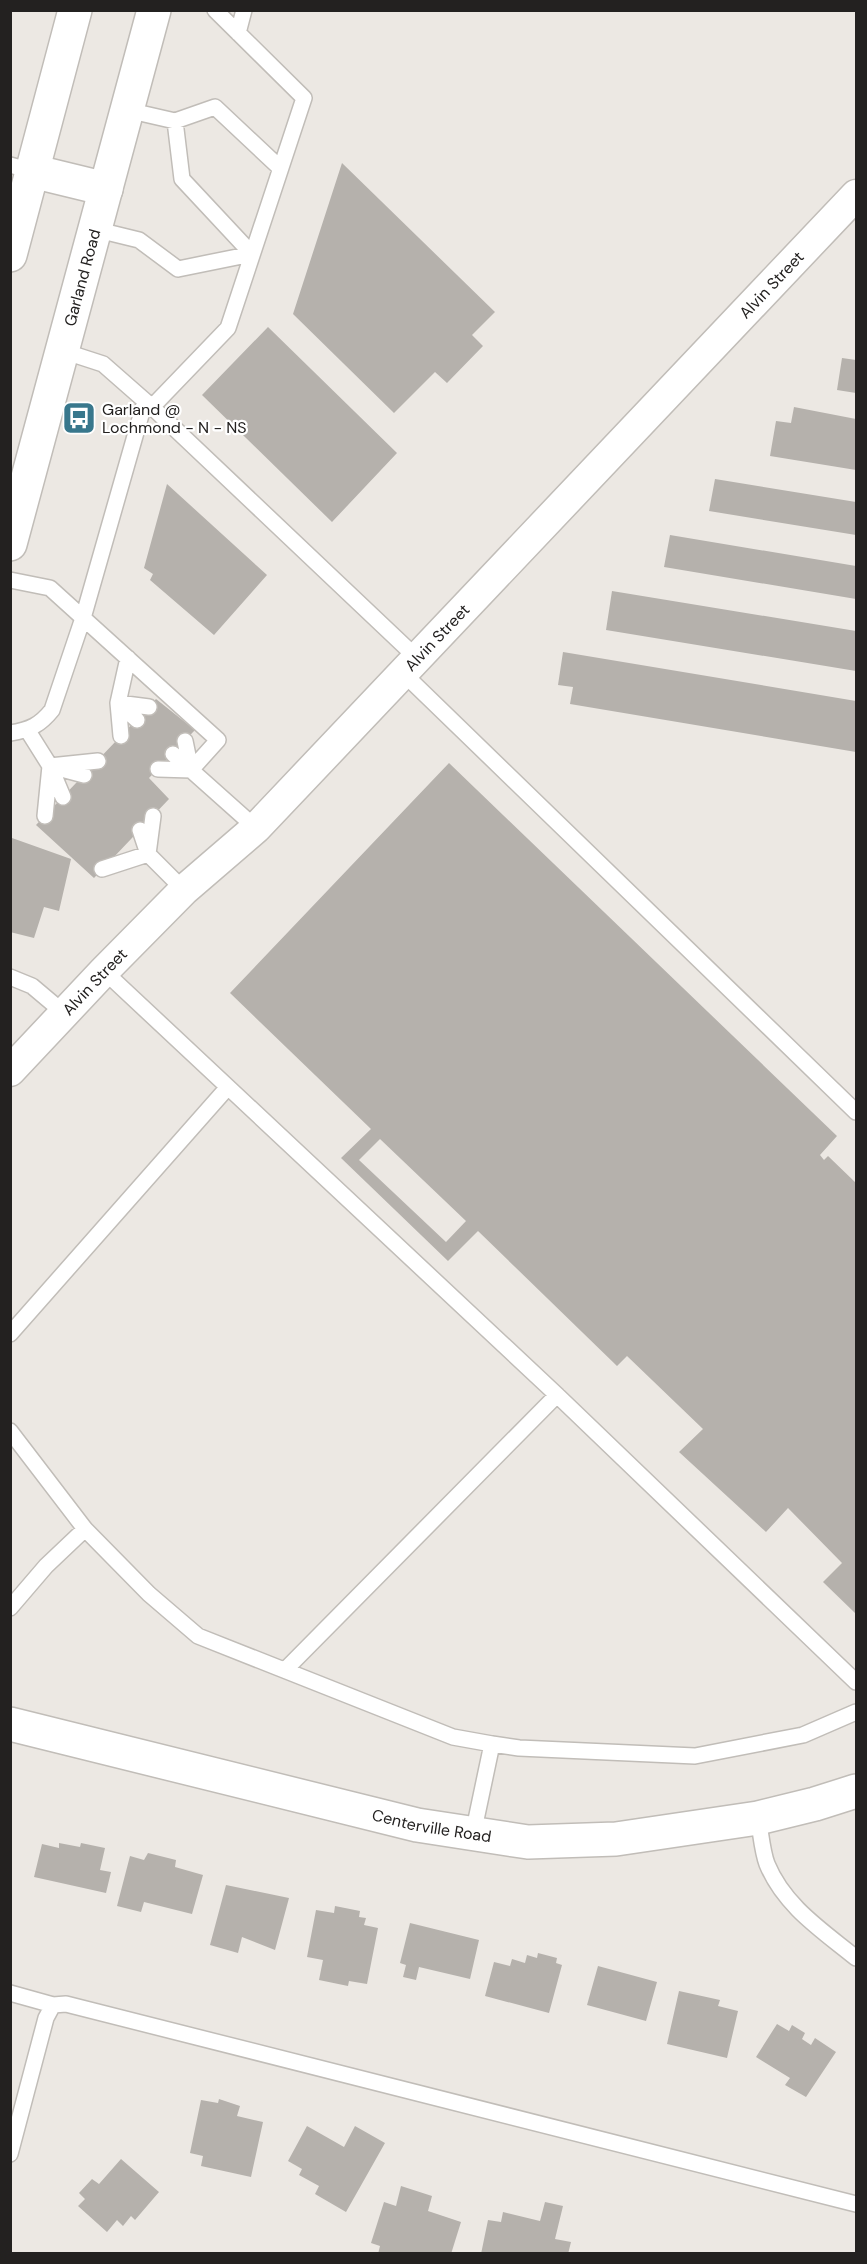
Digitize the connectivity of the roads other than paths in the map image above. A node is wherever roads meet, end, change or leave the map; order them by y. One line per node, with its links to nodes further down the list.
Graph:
1 (75, 10): 8 (main road)
2 (154, 10): 6 (main road, Garland Road)
3 (215, 10): 5 (lane)
4 (244, 10): 5 (lane)
5 (238, 33): 9 (lane)
6 (127, 110): 7 (lane); 10 (main road, Garland Road)
7 (175, 121): 9 (lane); 13 (lane)
8 (21, 168): 10 (main road); 14 (main road)
9 (280, 168): 13 (lane)
10 (106, 189): 12 (main road, Garland Road)
11 (856, 195): 21 (street, Alvin Street)
12 (94, 229): 13 (lane); 15 (main road, Garland Road)
13 (252, 254): 16 (lane)
14 (10, 255)
15 (63, 351): 16 (lane); 17 (main road, Garland Road)
16 (148, 404): 19 (lane); 21 (lane)
17 (10, 544)
18 (10, 580): 19 (lane)
19 (83, 618): 20 (lane); 25 (lane)
20 (128, 658): 22 (lane); 33 (lane)
21 (410, 666): 38 (street, Alvin Street); 49 (lane)
22 (118, 703): 23 (lane); 24 (lane); 27 (lane)
23 (149, 707)
24 (136, 720)
25 (28, 731): 26 (lane); 31 (lane)
26 (10, 733)
27 (121, 736)
28 (185, 741): 33 (lane)
29 (172, 754): 33 (lane)
30 (98, 761): 31 (lane)
31 (50, 766): 34 (lane); 35 (lane); 36 (lane)
32 (158, 769): 33 (lane)
33 (191, 770): 38 (lane)
34 (84, 775)
35 (63, 797)
36 (45, 816)
37 (153, 816): 41 (lane)
38 (256, 828): 43 (street, Alvin Street)
39 (140, 830): 41 (lane)
40 (119, 851): 41 (lane)
41 (148, 854): 42 (lane); 43 (lane)
42 (102, 869)
43 (184, 890): 44 (street, Alvin Street)
44 (104, 971): 46 (street, Alvin Street); 48 (lane)
45 (10, 977): 46 (lane)
46 (64, 1013): 47 (street, Alvin Street)
47 (10, 1071)
48 (228, 1087): 50 (lane); 51 (lane)
49 (856, 1112)
50 (10, 1334)
51 (557, 1395): 55 (lane); 56 (lane)
52 (10, 1431): 53 (lane)
53 (85, 1529): 54 (lane); 55 (lane)
54 (10, 1608)
55 (285, 1670): 59 (lane)
56 (856, 1682)
57 (856, 1712): 59 (lane)
58 (10, 1724): 62 (main road, Centerville Road)
59 (492, 1744): 62 (lane)
60 (856, 1791): 61 (main road, Centerville Road)
61 (758, 1818): 62 (main road, Centerville Road); 63 (lane)
62 (473, 1834)
63 (856, 1958)
64 (10, 1993): 65 (lane)
65 (52, 2005): 66 (lane); 67 (lane)
66 (10, 2154)
67 (856, 2204)

